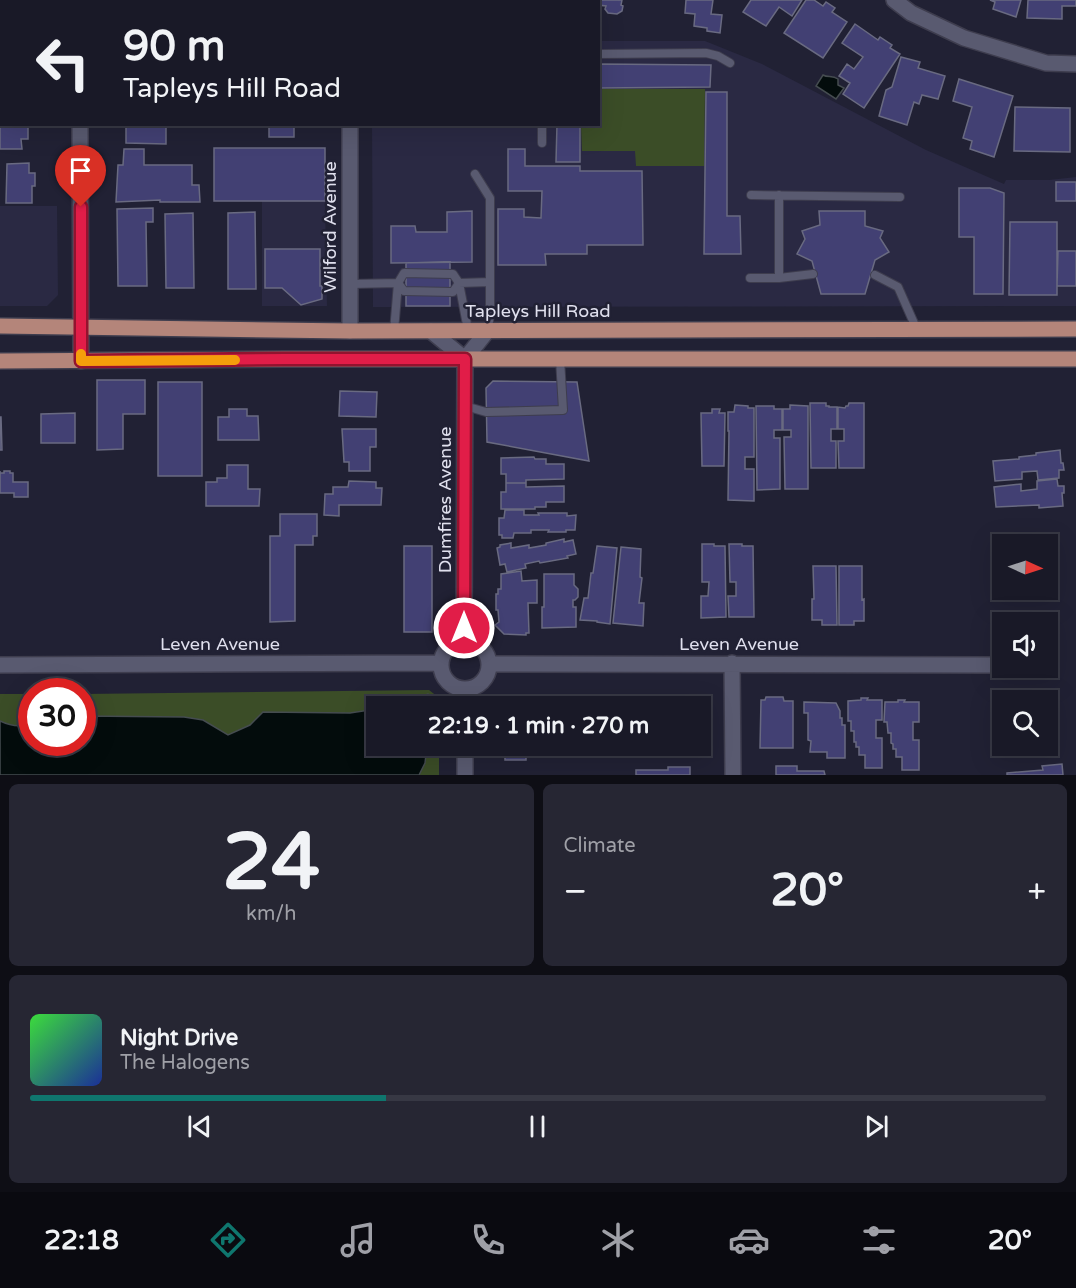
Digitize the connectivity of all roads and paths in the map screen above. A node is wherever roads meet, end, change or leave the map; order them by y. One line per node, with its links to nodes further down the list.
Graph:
1 (894, 0): 4 (street)
2 (600, 54): 3 (lane)
3 (730, 63)
4 (1076, 64)
5 (80, 126): 22 (street)
6 (350, 126): 20 (street, Wilford Avenue)
7 (542, 126): 8 (lane)
8 (542, 143)
9 (475, 174): 17 (lane)
10 (751, 195): 11 (lane)
11 (779, 195): 12 (lane); 16 (lane)
12 (900, 197)
13 (813, 274): 16 (lane)
14 (875, 275): 26 (lane)
15 (750, 278): 16 (lane)
16 (779, 279)
17 (490, 282): 19 (lane); 25 (lane)
18 (398, 283): 19 (lane); 19 (lane); 20 (lane); 28 (lane)
19 (459, 283): 24 (lane)
20 (350, 284): 27 (street, Wilford Avenue)
21 (0, 326): 22 (main road, Tapleys Hill Road)
22 (81, 327): 27 (main road, Tapleys Hill Road); 34 (street)
23 (1076, 329): 26 (main road, Tapleys Hill Road)
24 (468, 330): 25 (main road, Tapleys Hill Road); 29 (main road, Tapleys Hill Road)
25 (489, 330): 26 (main road, Tapleys Hill Road); 30 (street)
26 (917, 330)
27 (350, 331): 28 (main road, Tapleys Hill Road)
28 (394, 331): 29 (main road, Tapleys Hill Road)
29 (431, 331): 30 (street)
30 (465, 359): 31 (main road); 34 (main road); 35 (street, Dumfires Avenue)
31 (560, 359): 32 (main road); 35 (lane)
32 (1076, 359)
33 (0, 361): 34 (main road)
34 (81, 361)
35 (465, 406): 36 (street, Dumfires Avenue)
36 (464, 641): 37 (street); 40 (street)
37 (441, 663): 39 (street, Leven Avenue); 42 (street)
38 (732, 663): 40 (street, Leven Avenue); 41 (street, Leven Avenue); 46 (street)
39 (0, 664)
40 (489, 664): 42 (street)
41 (990, 665)
42 (464, 689): 43 (street)
43 (464, 696)
44 (465, 756): 45 (street)
45 (465, 775)
46 (733, 775)

